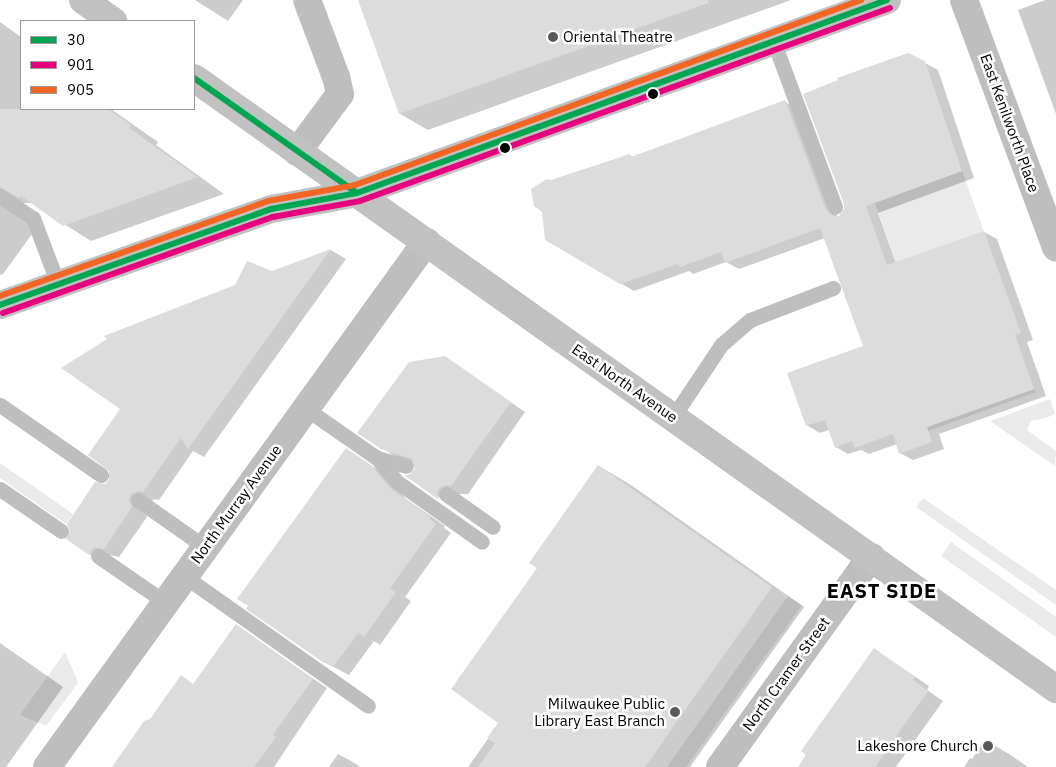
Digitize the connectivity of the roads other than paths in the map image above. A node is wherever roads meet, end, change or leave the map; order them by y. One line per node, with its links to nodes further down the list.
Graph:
1 (83, 0): 5 (main road)
2 (307, 0): 8 (street)
3 (887, 0): 6 (main road)
4 (964, 0): 13 (street, East Kenilworth Place)
5 (112, 20)
6 (773, 40): 9 (main road); 11 (lane)
7 (195, 79): 8 (main road, East North Avenue)
8 (298, 152): 9 (main road, East North Avenue)
9 (357, 193): 12 (main road, East North Avenue); 14 (main road)
10 (0, 196): 14 (lane)
11 (835, 207)
12 (426, 242): 18 (street, North Murray Avenue); 19 (main road, East North Avenue)
13 (1056, 247)
14 (58, 284): 16 (main road)
15 (833, 288): 19 (lane)
16 (0, 305)
17 (0, 405): 22 (lane)
18 (305, 408): 20 (lane); 29 (street, North Murray Avenue)
19 (673, 417): 31 (main road, East North Avenue)
20 (377, 458): 21 (lane); 28 (lane)
21 (406, 466)
22 (101, 475)
23 (0, 489): 27 (lane)
24 (446, 494): 26 (lane)
25 (138, 500): 29 (lane)
26 (493, 527)
27 (61, 531)
28 (482, 542)
29 (205, 547): 32 (street, North Murray Avenue)
30 (98, 556): 33 (lane)
31 (870, 557): 34 (main road, East North Avenue); 37 (street, North Cramer Street)
32 (184, 576): 33 (street, North Murray Avenue); 35 (lane)
33 (165, 602): 36 (street, North Murray Avenue)
34 (1056, 689)
35 (368, 706)
36 (47, 767)
37 (720, 767)

